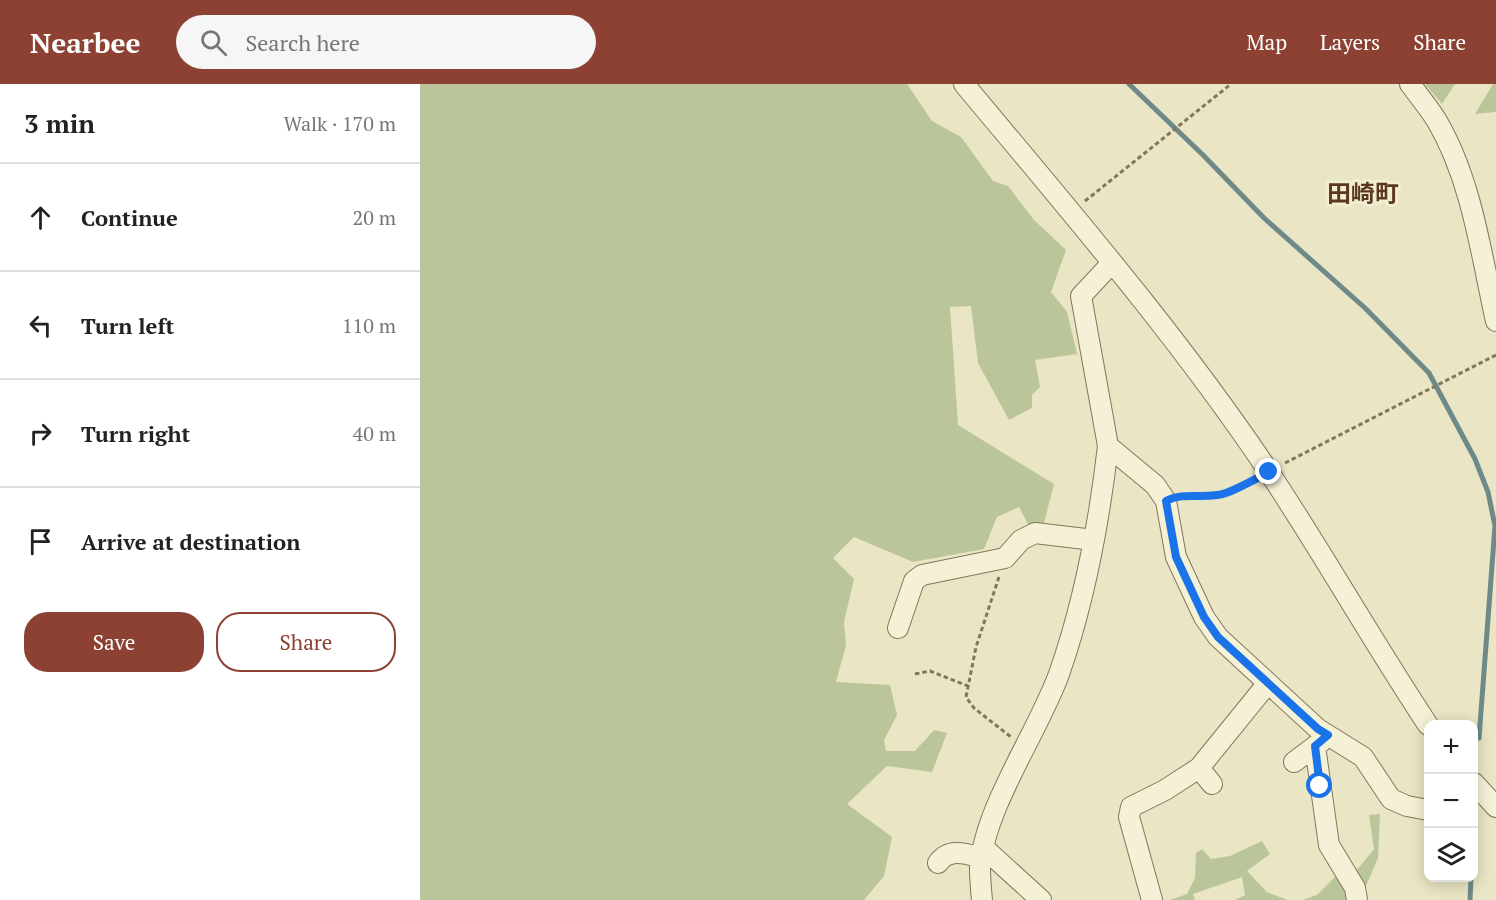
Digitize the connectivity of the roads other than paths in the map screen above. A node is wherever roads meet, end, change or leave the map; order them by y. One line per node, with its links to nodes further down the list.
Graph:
1 (964, 84): 3 (street)
2 (1410, 84): 4 (street)
3 (1111, 264): 5 (street); 9 (street)
4 (1496, 321)
5 (1108, 446): 6 (street); 8 (street)
6 (1094, 540): 7 (street); 15 (street)
7 (898, 628)
8 (1268, 683): 10 (street); 12 (street)
9 (1425, 720)
10 (1322, 741): 11 (street); 14 (street); 20 (street)
11 (1294, 762)
12 (1199, 768): 13 (street); 19 (street)
13 (1212, 784)
14 (1424, 809)
15 (984, 853): 16 (street); 17 (street); 18 (street)
16 (938, 863)
17 (982, 900)
18 (1041, 900)
19 (1152, 900)
20 (1357, 900)

